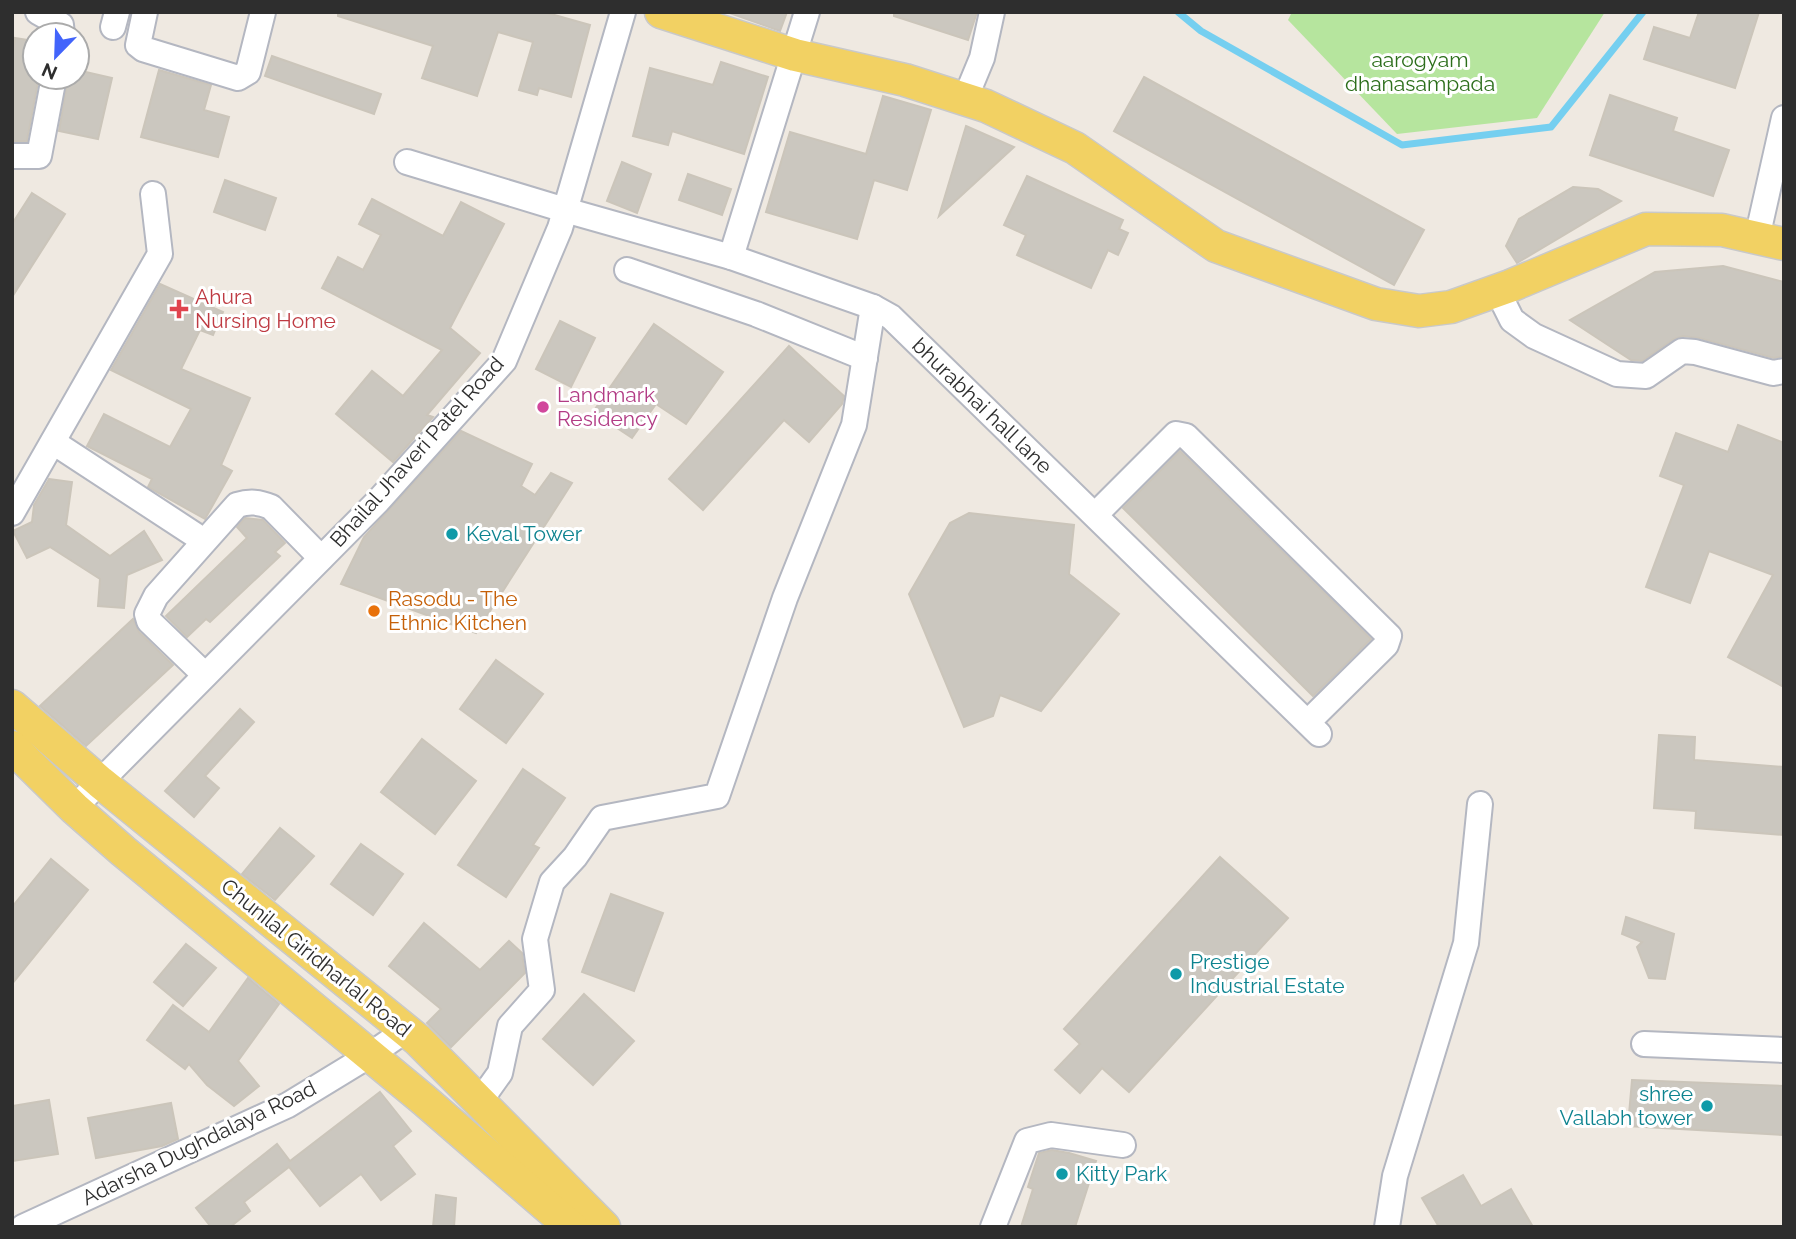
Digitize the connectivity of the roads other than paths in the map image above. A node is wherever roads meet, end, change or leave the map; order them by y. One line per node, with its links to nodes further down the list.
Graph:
1 (38, 12): 8 (street)
2 (145, 12): 3 (street)
3 (263, 12)
4 (623, 12): 16 (street, Bhailal Jhaveri Patel Road)
5 (661, 12): 9 (main road)
6 (807, 12): 9 (street)
7 (992, 12): 11 (street)
8 (54, 21)
9 (795, 55): 11 (main road); 18 (street)
10 (51, 91): 13 (street)
11 (965, 99): 20 (main road)
12 (1784, 118): 17 (street)
13 (12, 156)
14 (407, 162): 16 (street, bhurabhai hall lane)
15 (153, 194): 24 (street)
16 (565, 210): 18 (street, bhurabhai hall lane); 28 (street, Bhailal Jhaveri Patel Road)
17 (1771, 241): 20 (main road)
18 (732, 257): 21 (street, bhurabhai hall lane)
19 (627, 270): 22 (street)
20 (1497, 290): 23 (street)
21 (873, 307): 22 (street); 26 (street, bhurabhai hall lane)
22 (865, 358): 39 (street)
23 (1784, 371)
24 (53, 442): 25 (street); 27 (street)
25 (12, 513)
26 (1095, 515): 26 (street, bhurabhai hall lane)
27 (195, 536)
28 (321, 558): 29 (street, Bhailal Jhaveri Patel Road); 29 (street)
29 (205, 675): 32 (street, Bhailal Jhaveri Patel Road)
30 (12, 706): 32 (main road, Chunilal Giridharlal Road)
31 (12, 747): 34 (main road, Chunilal Giridharlal Road)
32 (100, 782): 34 (street, Bhailal Jhaveri Patel Road); 35 (main road, Chunilal Giridharlal Road)
33 (1480, 804): 45 (street)
34 (74, 807): 38 (main road, Chunilal Giridharlal Road)
35 (406, 1030): 38 (street, Adarsha Dughdalaya Road); 39 (main road, Chunilal Giridharlal Road)
36 (1644, 1044): 37 (street)
37 (1784, 1050)
38 (370, 1055): 41 (street, Adarsha Dughdalaya Road); 42 (main road, Chunilal Giridharlal Road)
39 (480, 1101): 43 (main road, Chunilal Giridharlal Road)
40 (1122, 1145): 44 (street)
41 (23, 1227)
42 (571, 1227)
43 (604, 1227)
44 (993, 1227)
45 (1387, 1227)

